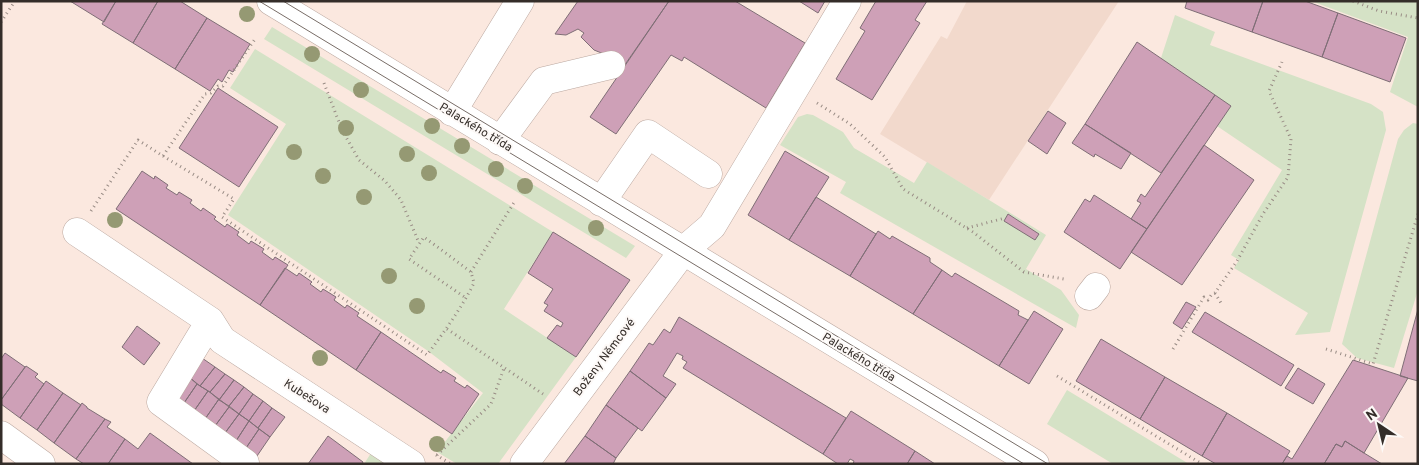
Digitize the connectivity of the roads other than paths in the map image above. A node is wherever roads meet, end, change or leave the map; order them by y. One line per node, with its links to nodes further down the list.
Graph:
1 (271, 1): 5 (street, Palackého třída)
2 (520, 1): 5 (street)
3 (847, 1): 10 (street)
4 (611, 65): 6 (street)
5 (452, 112): 6 (street, Palackého třída)
6 (500, 141): 8 (street, Palackého třída)
7 (708, 174): 8 (street)
8 (601, 202): 10 (street, Palackého třída)
9 (77, 232): 11 (street, Kubešova)
10 (684, 250): 13 (street, Palackého třída); 17 (street, Boženy Němcové)
11 (210, 321): 14 (street); 16 (street, Kubešova)
12 (1, 435): 15 (street)
13 (1026, 462)
14 (246, 463)
15 (41, 464)
16 (411, 464)
17 (524, 464)

